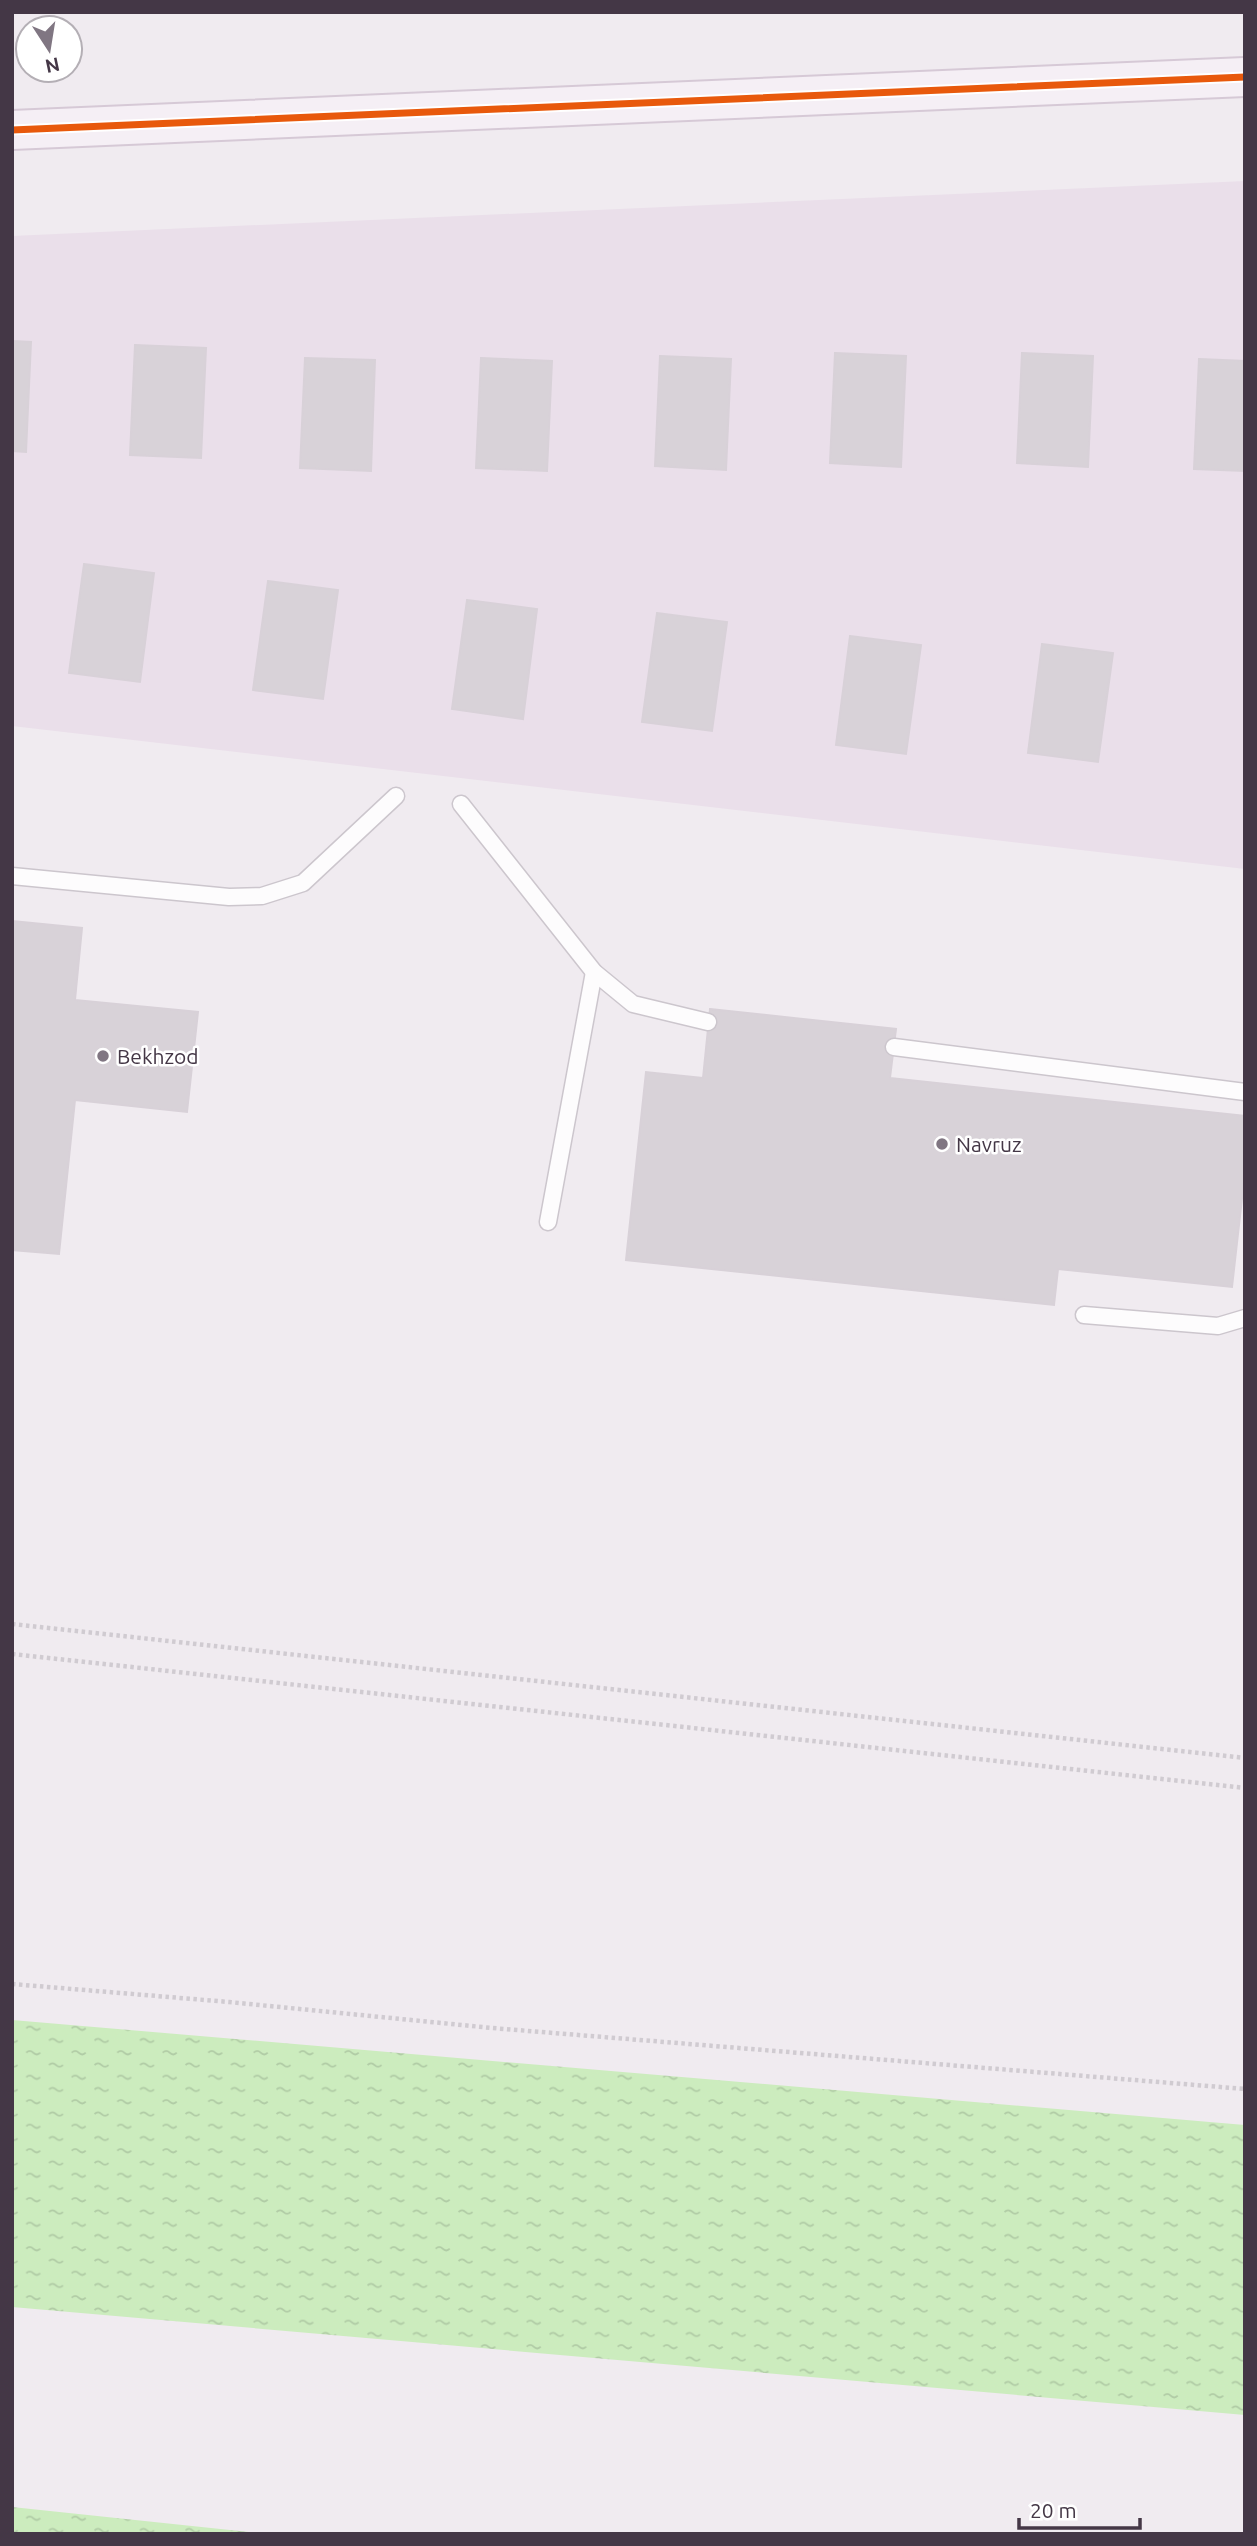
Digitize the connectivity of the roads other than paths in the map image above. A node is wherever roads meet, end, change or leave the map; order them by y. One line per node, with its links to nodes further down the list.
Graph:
1 (1245, 77): 2 (street)
2 (12, 130)
3 (396, 796): 5 (lane)
4 (461, 804): 6 (lane)
5 (12, 876)
6 (594, 972): 7 (lane); 10 (lane)
7 (708, 1022)
8 (894, 1047): 9 (lane)
9 (1245, 1092)
10 (548, 1222)
11 (1084, 1315): 12 (lane)
12 (1245, 1318)

